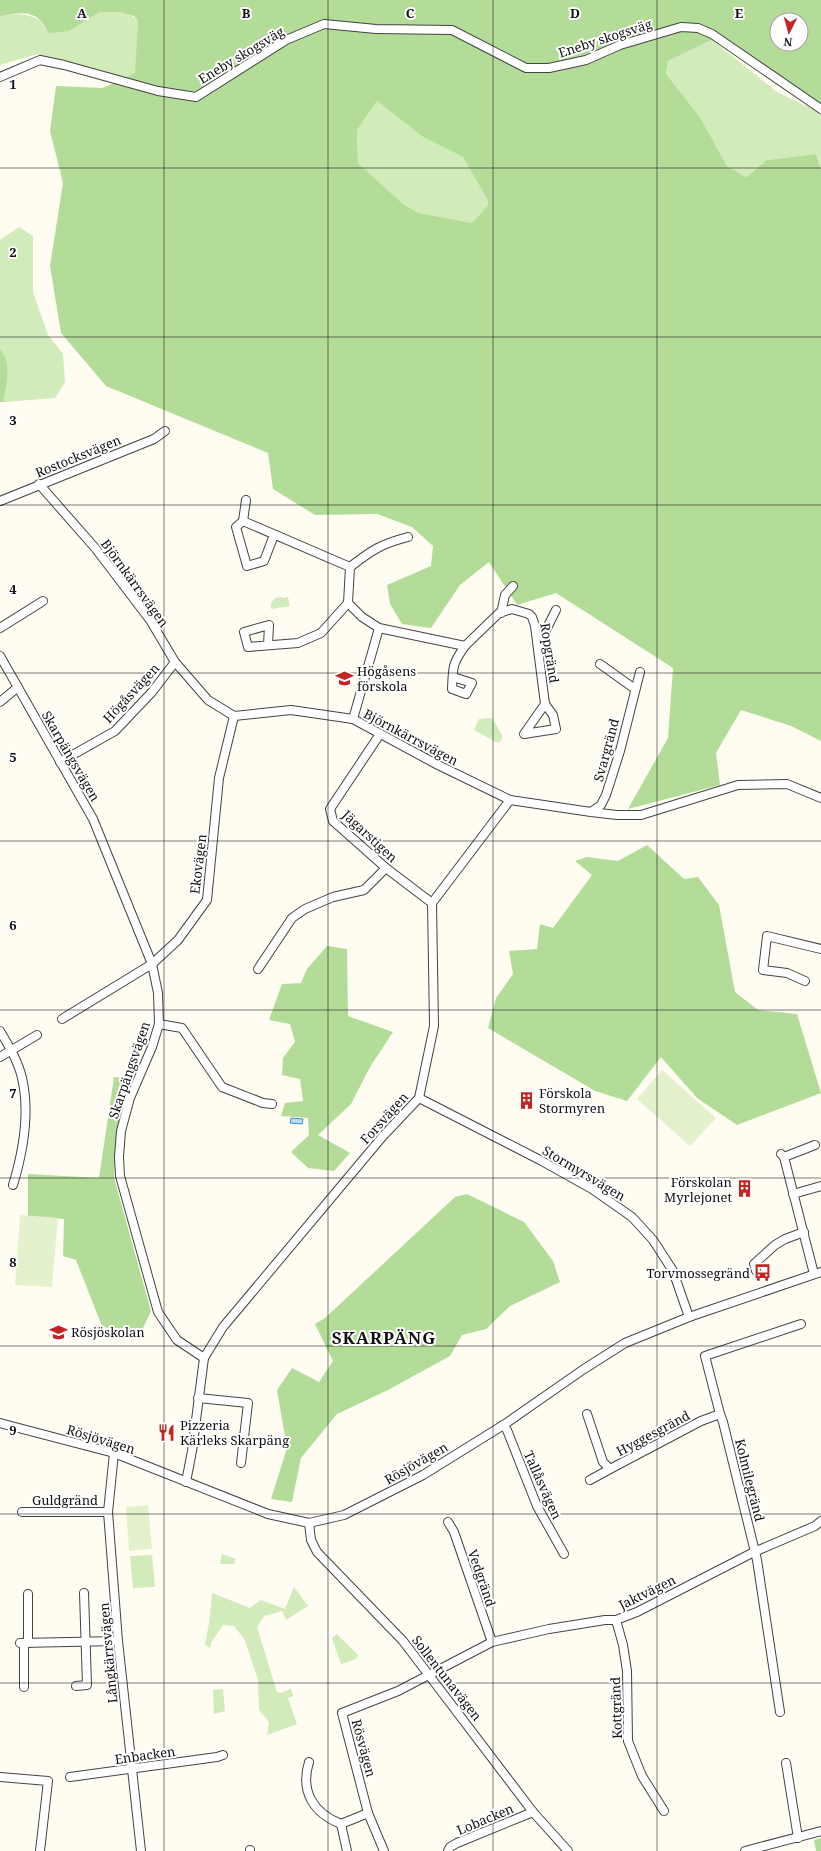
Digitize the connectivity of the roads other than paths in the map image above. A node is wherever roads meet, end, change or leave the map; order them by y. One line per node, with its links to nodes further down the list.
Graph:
1 (0, 77): 2 (street, Eneby skogsväg)
2 (821, 109)
3 (165, 431): 4 (street, Rostocksvägen)
4 (39, 484): 6 (street, Rostocksvägen); 22 (street, Björnkärrsvägen)
5 (246, 500): 7 (street)
6 (0, 502)
7 (243, 521): 8 (street); 8 (street)
8 (274, 535): 10 (street)
9 (408, 538): 10 (street)
10 (350, 567): 13 (street)
11 (513, 586): 15 (street)
12 (43, 601): 16 (street)
13 (348, 603): 17 (street); 19 (street)
14 (556, 610): 18 (street)
15 (501, 613): 18 (street, Ropgränd); 20 (street)
16 (0, 628)
17 (379, 628): 20 (street); 31 (street)
18 (539, 644): 29 (street, Ropgränd)
19 (268, 645)
20 (465, 646): 25 (street)
21 (0, 656): 26 (street, Skarpängsvägen)
22 (175, 662): 30 (street, Björnkärrsvägen); 33 (street, Högåsvägen)
23 (600, 664): 27 (street)
24 (640, 672): 27 (street, Svargränd)
25 (452, 677)
26 (18, 687): 28 (street); 33 (street, Skarpängsvägen)
27 (635, 689): 36 (street, Svargränd)
28 (0, 702)
29 (545, 704)
30 (234, 716): 31 (street, Björnkärrsvägen); 40 (street, Ekovägen)
31 (353, 720): 32 (street, Björnkärrsvägen)
32 (380, 734): 35 (street, Björnkärrsvägen); 37 (street, Jägarstigen)
33 (60, 762): 40 (street, Skarpängsvägen)
34 (821, 798): 36 (street, Björnkärrsvägen)
35 (510, 800): 36 (street, Björnkärrsvägen); 38 (street)
36 (591, 812)
37 (386, 868): 38 (street, Jägarstigen); 41 (street)
38 (432, 904): 49 (street, Forsvägen)
39 (821, 949): 42 (street)
40 (152, 964): 43 (street, Ekovägen); 44 (street, Skarpängsvägen)
41 (258, 968)
42 (805, 981)
43 (62, 1019)
44 (159, 1024): 50 (street); 60 (street, Skarpängsvägen)
45 (0, 1031): 47 (street)
46 (37, 1035): 47 (street)
47 (12, 1050): 48 (street); 52 (street)
48 (0, 1057)
49 (419, 1098): 58 (street, Stormyrsvägen); 60 (street, Forsvägen)
50 (272, 1104)
51 (815, 1145): 54 (street)
52 (12, 1185)
53 (821, 1186): 54 (street)
54 (793, 1194): 55 (street)
55 (804, 1232): 56 (street); 57 (street)
56 (756, 1271)
57 (818, 1273): 58 (street, Rösjövägen)
58 (689, 1317): 65 (street, Rösjövägen)
59 (801, 1324): 63 (street, Kolmilegränd)
60 (204, 1358): 61 (street, Forsvägen)
61 (198, 1398): 67 (street); 70 (street, Forsvägen)
62 (587, 1414): 68 (street, Hyggesgränd)
63 (720, 1414): 68 (street, Hyggesgränd); 76 (street, Kolmilegränd)
64 (0, 1423): 66 (street, Rösjövägen)
65 (503, 1425): 75 (street, Rösjövägen); 77 (street, Tallåsvägen)
66 (114, 1453): 70 (street, Rösjövägen); 72 (street, Långkärrsvägen)
67 (241, 1463)
68 (610, 1469): 69 (street)
69 (590, 1480)
70 (186, 1482): 75 (street, Rösjövägen)
71 (22, 1512): 72 (street, Guldgränd)
72 (108, 1512): 81 (street, Långkärrsvägen)
73 (821, 1521): 76 (street, Jaktvägen)
74 (448, 1522): 83 (street, Vedgränd)
75 (309, 1523): 85 (street, Sollentunavägen)
76 (754, 1552): 80 (street, Jaktvägen); 88 (street, Kolmilegränd)
77 (564, 1554)
78 (84, 1593): 82 (street)
79 (28, 1594): 84 (street)
80 (616, 1620): 83 (street, Jaktvägen); 95 (street, Kottgränd)
81 (118, 1641): 82 (street); 92 (street, Långkärrsvägen)
82 (86, 1642): 84 (street); 86 (street)
83 (492, 1642): 85 (street, Jaktvägen)
84 (24, 1643): 87 (street)
85 (430, 1674): 96 (street, Sollentunavägen); 97 (street, Rösvägen)
86 (76, 1686)
87 (24, 1687)
88 (780, 1712)
89 (223, 1755): 92 (street, Enbacken)
90 (309, 1762): 98 (street)
91 (786, 1763): 100 (street)
92 (132, 1768): 94 (street, Enbacken); 102 (street, Långkärrsvägen)
93 (0, 1777): 101 (street)
94 (70, 1777)
95 (664, 1811)
96 (533, 1812): 105 (street, Lobacken); 106 (street, Sollentunavägen)
97 (368, 1813): 98 (street); 104 (street, Rösvägen)
98 (341, 1824): 103 (street)
99 (821, 1831): 100 (street)
100 (798, 1838): 107 (street)
101 (40, 1851)
102 (141, 1851)
103 (347, 1851)
104 (384, 1851)
105 (448, 1851)
106 (568, 1851)
107 (745, 1851)

